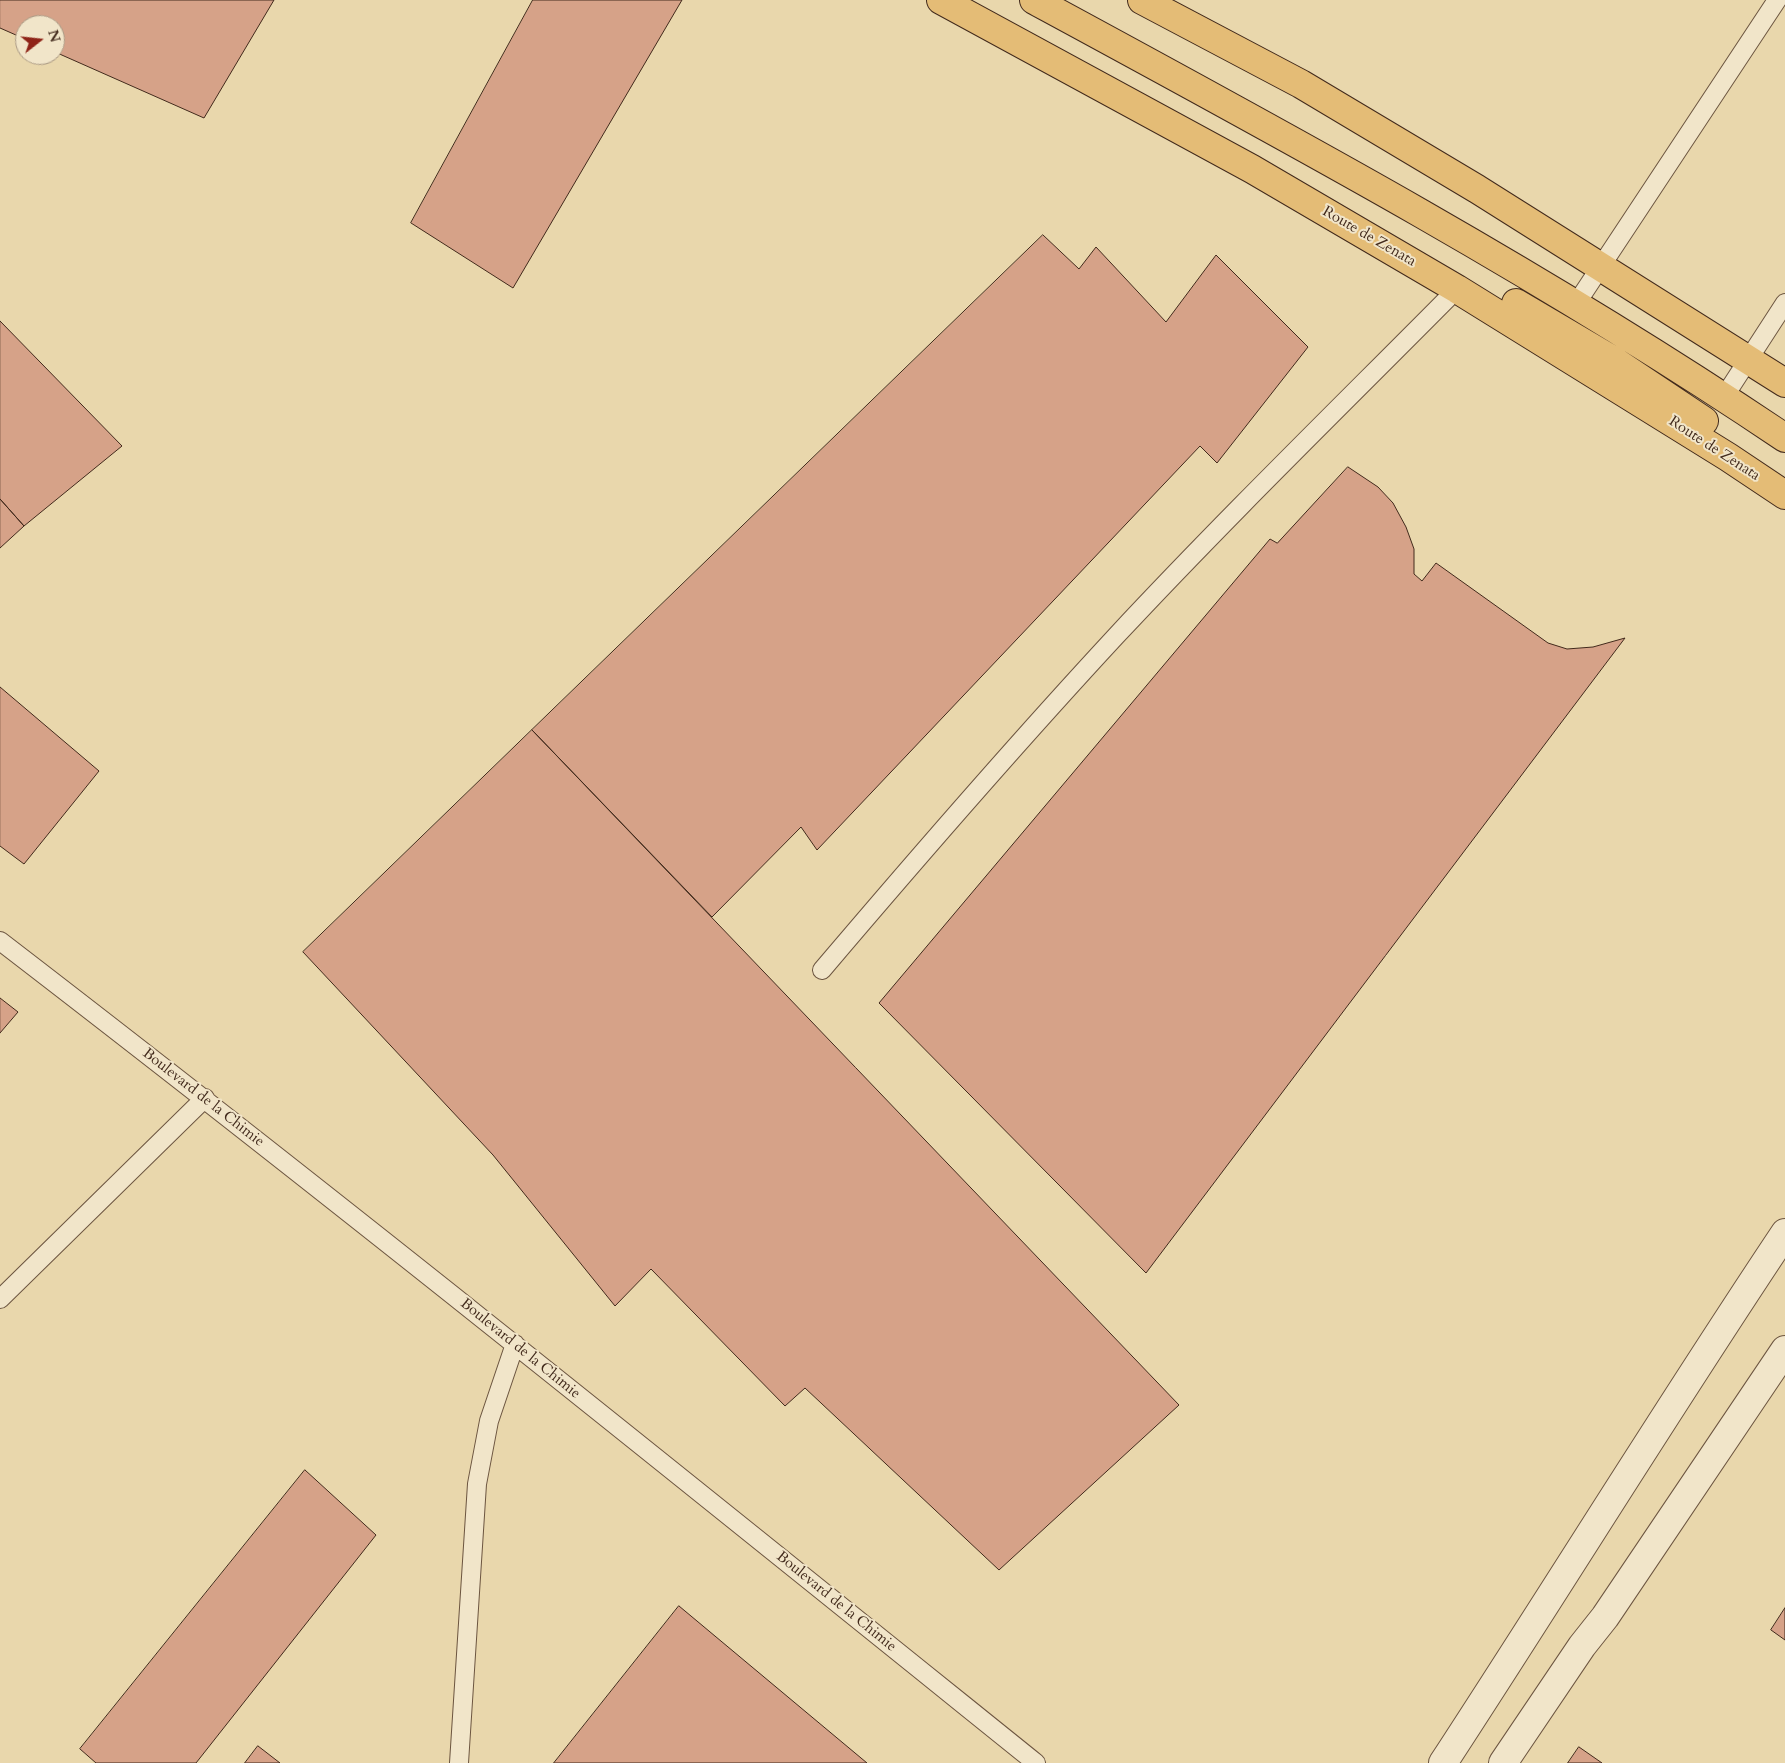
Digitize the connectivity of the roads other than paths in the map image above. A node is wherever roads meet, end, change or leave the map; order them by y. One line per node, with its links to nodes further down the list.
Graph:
1 (940, 0): 7 (main road, Route de Zenata)
2 (973, 0): 14 (main road, Route de Zenata)
3 (1034, 0): 9 (main road)
4 (1142, 0): 6 (main road)
5 (1777, 0): 6 (lane)
6 (1601, 266): 9 (lane); 10 (main road)
7 (1457, 289): 15 (main road, Route de Zenata); 17 (lane)
8 (1785, 303): 10 (lane)
9 (1576, 304): 12 (main road)
10 (1748, 359): 11 (main road); 12 (lane)
11 (1785, 383)
12 (1724, 397): 13 (main road)
13 (1785, 438)
14 (1785, 474)
15 (1785, 495)
16 (0, 941): 18 (lane, Boulevard de la Chimie)
17 (822, 970)
18 (205, 1098): 20 (lane); 21 (lane, Boulevard de la Chimie)
19 (1785, 1233): 25 (street)
20 (0, 1299)
21 (515, 1344): 23 (lane); 24 (lane, Boulevard de la Chimie)
22 (1785, 1350): 26 (street)
23 (460, 1763)
24 (1036, 1763)
25 (1443, 1763)
26 (1503, 1763)

